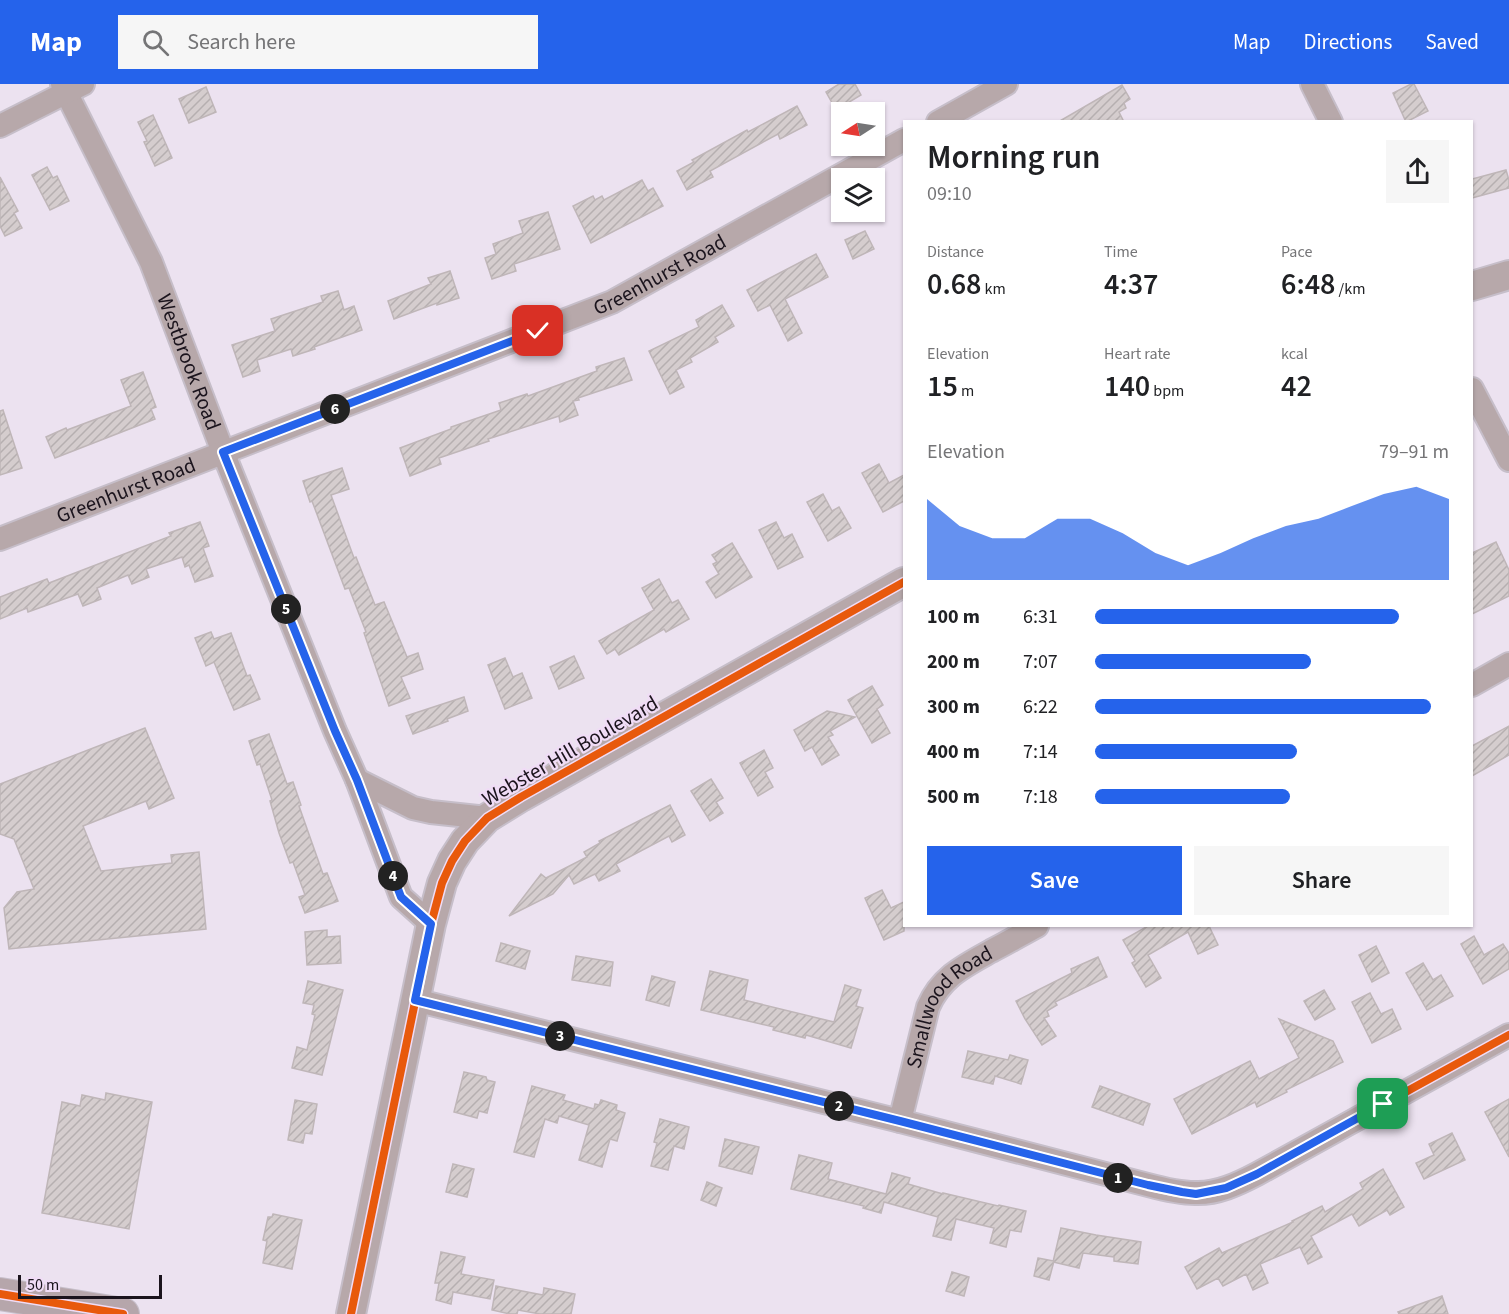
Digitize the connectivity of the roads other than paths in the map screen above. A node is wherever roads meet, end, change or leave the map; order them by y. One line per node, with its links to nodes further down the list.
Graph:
1 (1006, 84): 4 (street)
2 (1312, 84): 5 (street)
3 (70, 87): 6 (street); 11 (street, Westbrook Road)
4 (942, 120)
5 (1330, 120)
6 (0, 126)
7 (903, 141): 11 (street, Greenhurst Road)
8 (1509, 274): 9 (street)
9 (1473, 286)
10 (1473, 391): 12 (street)
11 (223, 452): 13 (street, Greenhurst Road); 17 (street, Westbrook Road)
12 (1509, 460)
13 (0, 539)
14 (903, 583): 18 (street, Webster Hill Boulevard)
15 (1509, 664): 16 (street)
16 (1473, 684)
17 (357, 780): 18 (street); 19 (street, Westbrook Road)
18 (487, 818): 19 (street, Webster Hill Boulevard)
19 (431, 924): 21 (street, Webster Hill Boulevard)
20 (1035, 927): 23 (street, Smallwood Road)
21 (415, 1000): 23 (street); 26 (street, Webster Hill Boulevard)
22 (1509, 1035): 23 (street)
23 (900, 1121)
24 (0, 1294): 25 (main road)
25 (123, 1314)
26 (351, 1314)

